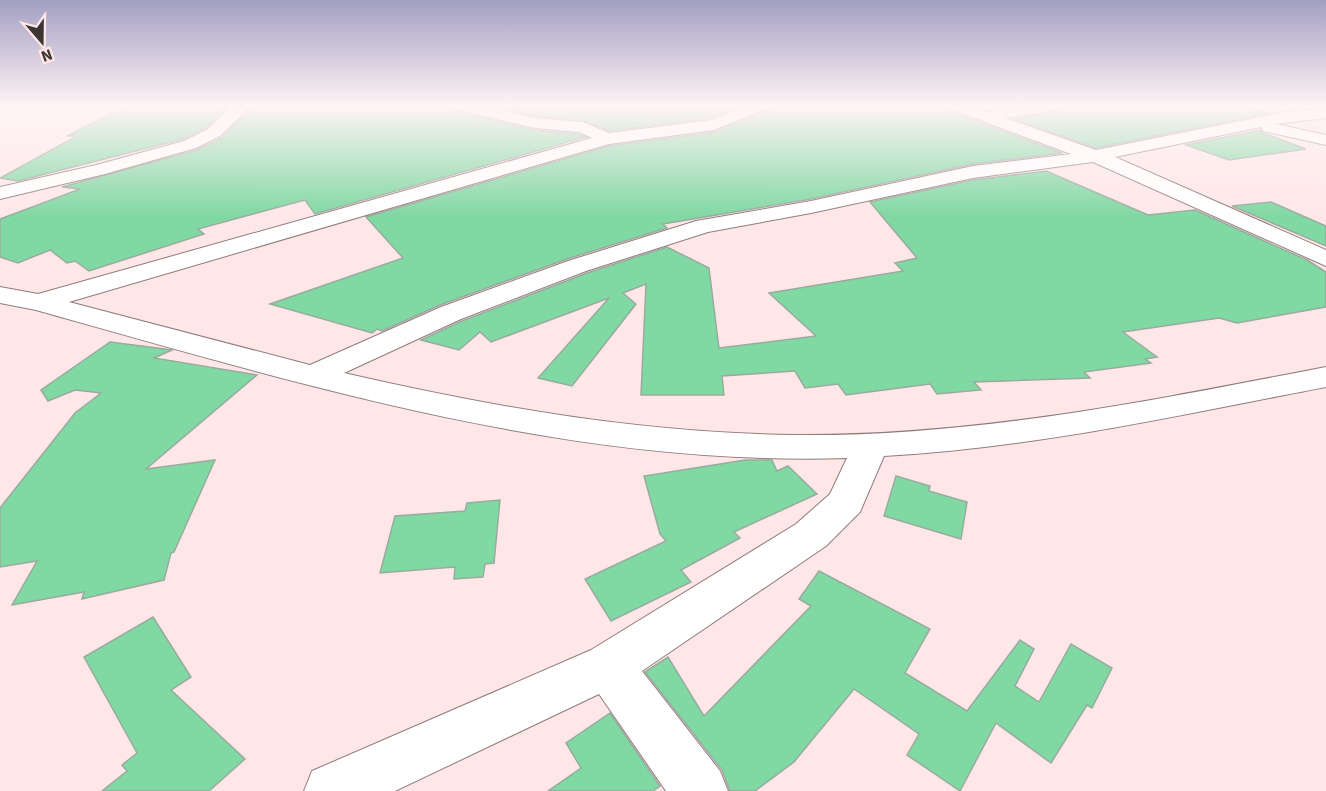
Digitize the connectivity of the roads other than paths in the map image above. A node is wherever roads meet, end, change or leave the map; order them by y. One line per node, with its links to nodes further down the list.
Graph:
1 (191, 143): 6 (street)
2 (593, 143): 9 (street)
3 (1058, 143): 5 (street)
4 (1158, 143): 5 (street)
5 (1095, 156): 7 (street); 10 (street)
6 (0, 193)
7 (1326, 259)
8 (0, 295): 9 (street)
9 (39, 302): 10 (street)
10 (312, 376): 12 (street)
11 (1326, 377): 12 (street)
12 (872, 445): 13 (street)
13 (608, 666): 14 (street); 15 (street)
14 (332, 791)
15 (700, 791)

